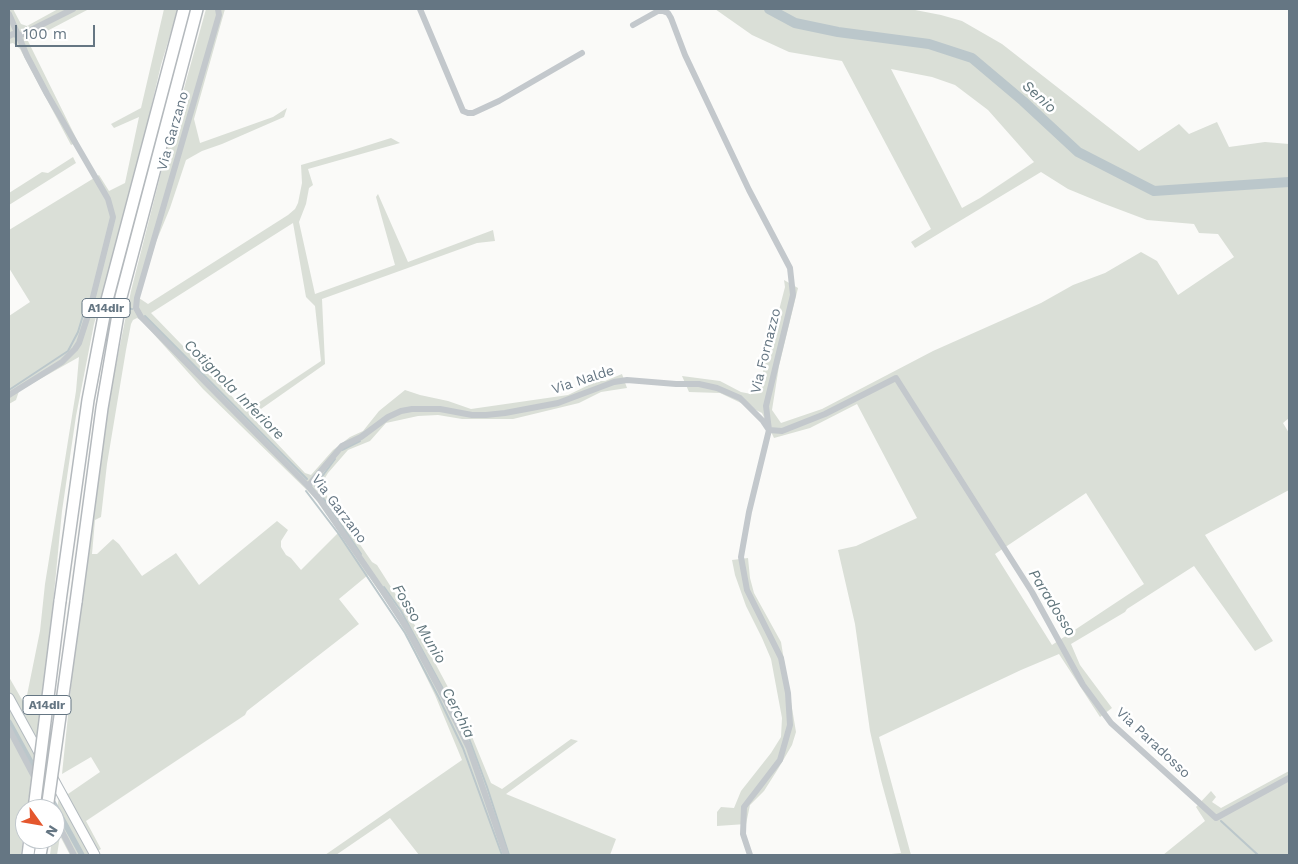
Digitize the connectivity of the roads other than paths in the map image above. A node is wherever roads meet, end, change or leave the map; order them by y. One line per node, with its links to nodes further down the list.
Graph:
1 (73, 9): 9 (street)
2 (184, 9): 17 (highway, A14dir, bridge)
3 (197, 9): 19 (highway, A14dir, bridge)
4 (218, 9): 13 (street, Via Garzano)
5 (420, 9): 10 (street)
6 (9, 14): 9 (street)
7 (633, 25): 12 (street, Via Fornazzo)
8 (9, 36): 9 (street)
9 (19, 36): 11 (street)
10 (582, 53)
11 (9, 395)
12 (769, 430): 13 (street, Via Nalde); 16 (street, Via Paradosso); 24 (street, Via Fornazzo)
13 (308, 486): 23 (street, Via Garzano)
14 (9, 698): 22 (main road)
15 (9, 729): 18 (street)
16 (1289, 778)
17 (35, 799)
18 (44, 799)
19 (50, 799)
20 (65, 838): 21 (street)
21 (74, 855)
22 (95, 855)
23 (506, 855)
24 (750, 855)

